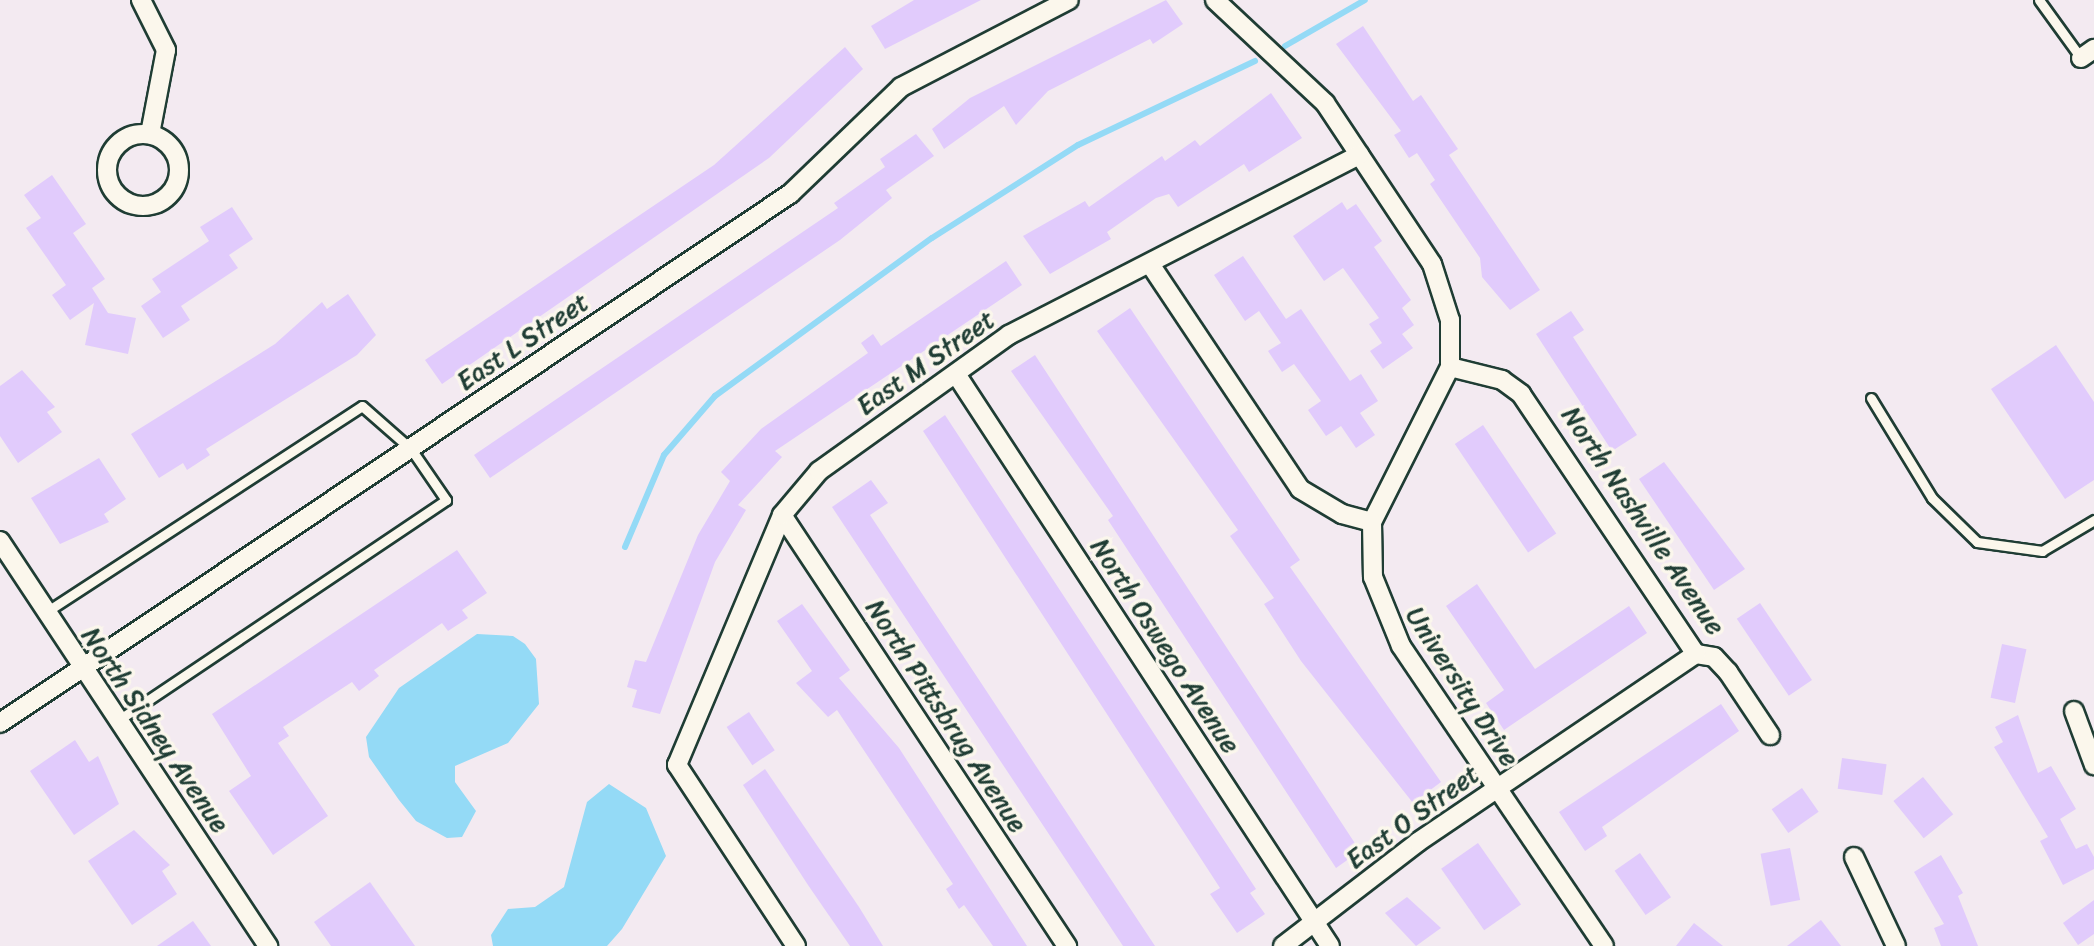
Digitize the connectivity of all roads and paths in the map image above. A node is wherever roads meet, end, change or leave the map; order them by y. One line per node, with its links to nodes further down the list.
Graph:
1 (141, 0): 6 (street)
2 (1069, 0): 12 (street, East L Street)
3 (1215, 0): 7 (street, University Drive)
4 (2039, 0): 5 (lane)
5 (2088, 54)
6 (150, 134): 6 (street)
7 (1359, 155): 8 (street, East M Street); 9 (street, University Drive)
8 (1150, 264): 10 (street, East M Street); 15 (street)
9 (1450, 367): 15 (street, University Drive); 18 (street, North Nashville Avenue)
10 (956, 374): 13 (street, East M Street); 27 (street, North Oswego Avenue)
11 (1871, 398): 14 (lane)
12 (411, 449): 17 (lane); 19 (street, East L Street); 21 (lane)
13 (782, 515): 29 (street, East M Street); 30 (street, North Pittsbrug Avenue)
14 (2094, 520)
15 (1372, 522): 25 (street, University Drive)
16 (0, 541): 17 (street, North Sidney Avenue)
17 (46, 612): 19 (street, North Sidney Avenue)
18 (1696, 654): 23 (street, North Nashville Avenue); 25 (street, East O Street)
19 (84, 669): 21 (street, North Sidney Avenue); 22 (street, East L Street)
20 (2074, 711): 24 (street)
21 (118, 720): 28 (street, North Sidney Avenue)
22 (0, 723)
23 (1770, 735)
24 (2094, 765)
25 (1496, 788): 27 (street, East O Street); 33 (street, University Drive)
26 (1854, 857): 34 (street)
27 (1314, 923): 31 (street, East O Street); 32 (street, North Oswego Avenue)
28 (268, 946)
29 (796, 946)
30 (1067, 946)
31 (1283, 946)
32 (1330, 946)
33 (1604, 946)
34 (1896, 946)

